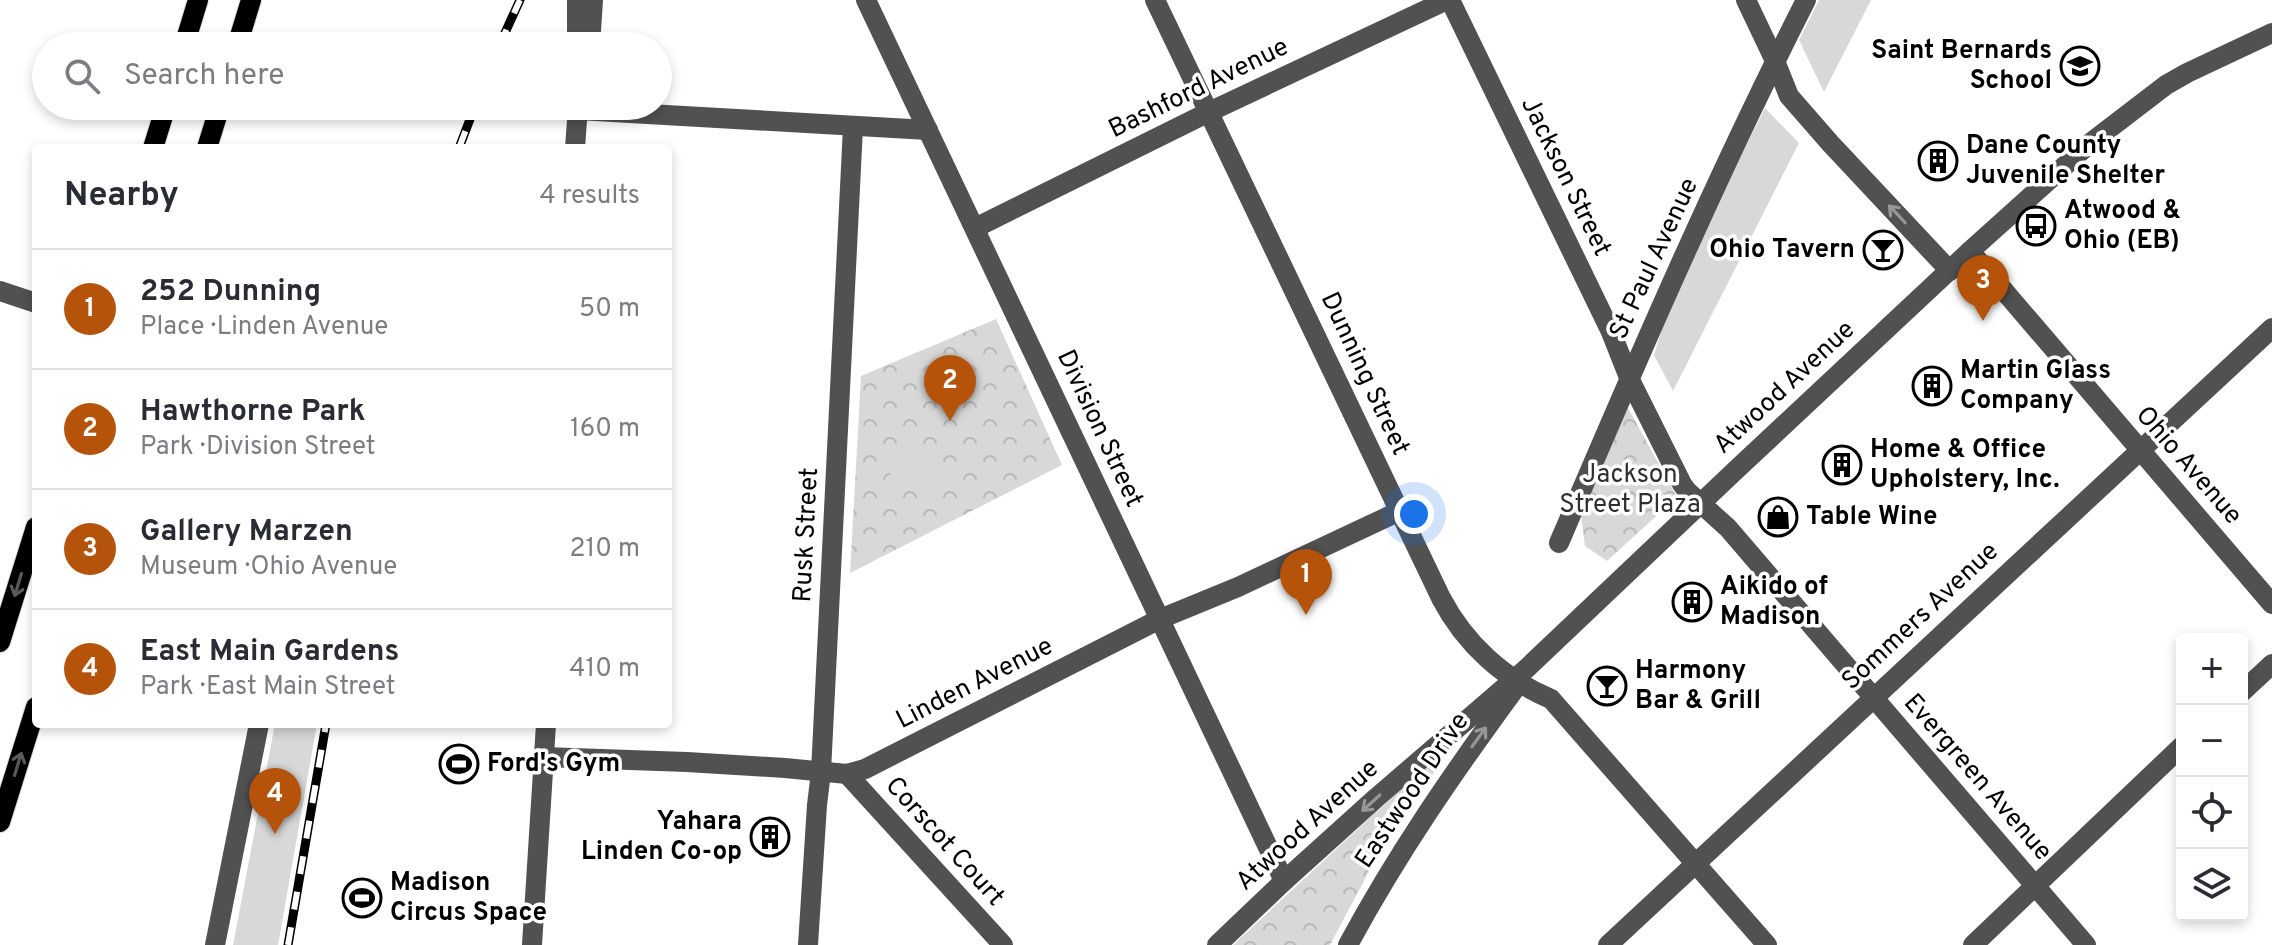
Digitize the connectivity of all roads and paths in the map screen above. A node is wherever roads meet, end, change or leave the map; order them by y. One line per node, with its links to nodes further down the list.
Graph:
1 (198, 0): 10 (main road)
2 (251, 0): 11 (main road)
3 (577, 0): 12 (street)
4 (593, 0): 13 (street)
5 (866, 0): 22 (street, Division Street)
6 (1155, 0): 16 (street, Dunning Street)
7 (1448, 0): 16 (street, Bashford Avenue); 32 (street, Jackson Street)
8 (1746, 0): 15 (street)
9 (1806, 0): 15 (street, St Paul Avenue)
10 (188, 32)
11 (241, 32)
12 (577, 32)
13 (591, 32)
14 (2272, 33): 27 (street, Atwood Avenue)
15 (1775, 61): 28 (street, one-way to 15); 32 (street, St Paul Avenue)
16 (1209, 112): 26 (street, Bashford Avenue); 35 (street, Dunning Street)
17 (672, 114): 21 (street)
18 (162, 120): 23 (main road)
19 (216, 120): 24 (main road)
20 (577, 120): 25 (street)
21 (853, 127): 22 (street); 50 (street, Rusk Street)
22 (928, 130): 26 (street, Division Street)
23 (154, 144)
24 (208, 144)
25 (575, 144)
26 (975, 228): 39 (street, Division Street)
27 (1970, 251): 28 (street, Atwood Avenue); 33 (street, Ohio Avenue)
28 (1950, 271): 34 (street, Atwood Avenue)
29 (0, 291): 30 (street)
30 (32, 302)
31 (2272, 328): 33 (street, Sommers Avenue)
32 (1630, 380): 34 (street, Jackson Street); 37 (street, St Paul Avenue)
33 (2141, 450): 38 (street, Ohio Avenue); 44 (street, Sommers Avenue)
34 (1700, 503): 42 (street, Atwood Avenue); 44 (street, Evergreen Avenue)
35 (1400, 511): 39 (street, Linden Avenue); 42 (street, Dunning Street)
36 (32, 540): 40 (main road, one-way to 40)
37 (1559, 543)
38 (2272, 604)
39 (1160, 619): 51 (street, Linden Avenue); 54 (street, Division Street)
40 (0, 642)
41 (2272, 664): 43 (street)
42 (1520, 677): 53 (street, Dunning Street); 54 (street, Atwood Avenue, one-way to 54); 61 (street, Eastwood Drive, one-way to 42)
43 (2248, 686)
44 (1873, 697): 53 (street, Sommers Avenue); 55 (street, Evergreen Avenue)
45 (32, 720): 52 (main road, one-way to 45)
46 (258, 728): 56 (street)
47 (546, 728): 49 (street)
48 (2176, 752): 55 (street)
49 (544, 757): 50 (street, Linden Avenue); 57 (street)
50 (821, 772): 51 (street, Linden Avenue); 58 (street, Rusk Street)
51 (847, 774): 59 (street, Corscot Court)
52 (0, 822)
53 (1695, 862): 62 (street, Sommers Avenue); 63 (street, Dunning Street)
54 (1284, 881): 60 (street, Atwood Avenue)
55 (2036, 887): 64 (street); 65 (street, Evergreen Avenue)
56 (215, 945)
57 (532, 945)
58 (808, 945)
59 (1003, 945)
60 (1217, 945)
61 (1348, 945)
62 (1608, 945)
63 (1767, 945)
64 (1973, 945)
65 (2086, 945)

